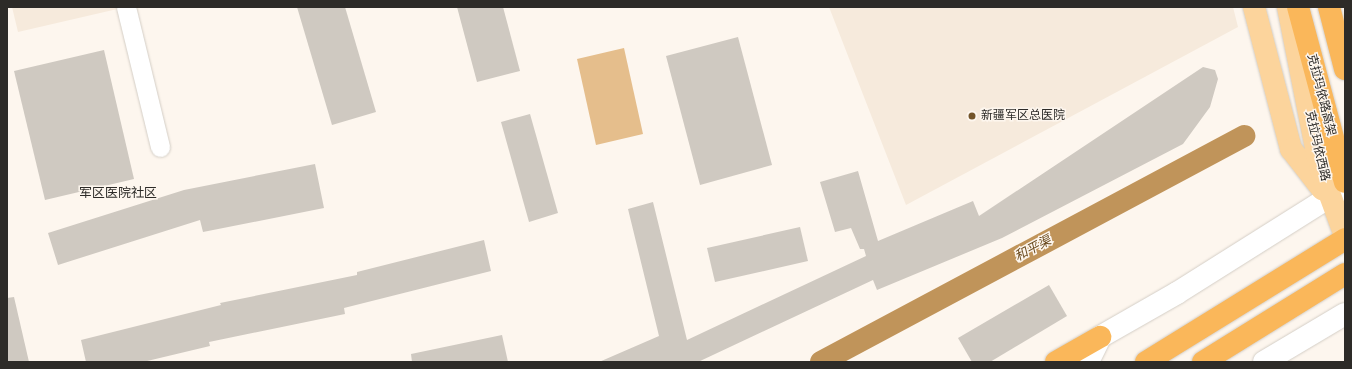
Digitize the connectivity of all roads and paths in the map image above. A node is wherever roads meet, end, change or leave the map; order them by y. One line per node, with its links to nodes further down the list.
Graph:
1 (126, 7): 7 (street)
2 (1254, 7): 9 (main road)
3 (1288, 7): 9 (main road, 克拉玛依西路)
4 (1298, 7): 8 (highway, 克拉玛依路高架)
5 (1329, 7): 6 (highway)
6 (1345, 69)
7 (160, 147)
8 (1345, 182)
9 (1337, 192): 10 (main road, 克拉玛依西路); 13 (main road)
10 (1345, 238): 16 (highway)
11 (1345, 274): 17 (highway)
12 (1345, 314): 18 (main road)
13 (1100, 337): 14 (highway); 15 (main road)
14 (1056, 362)
15 (1088, 362)
16 (1146, 362)
17 (1203, 362)
18 (1264, 362)

